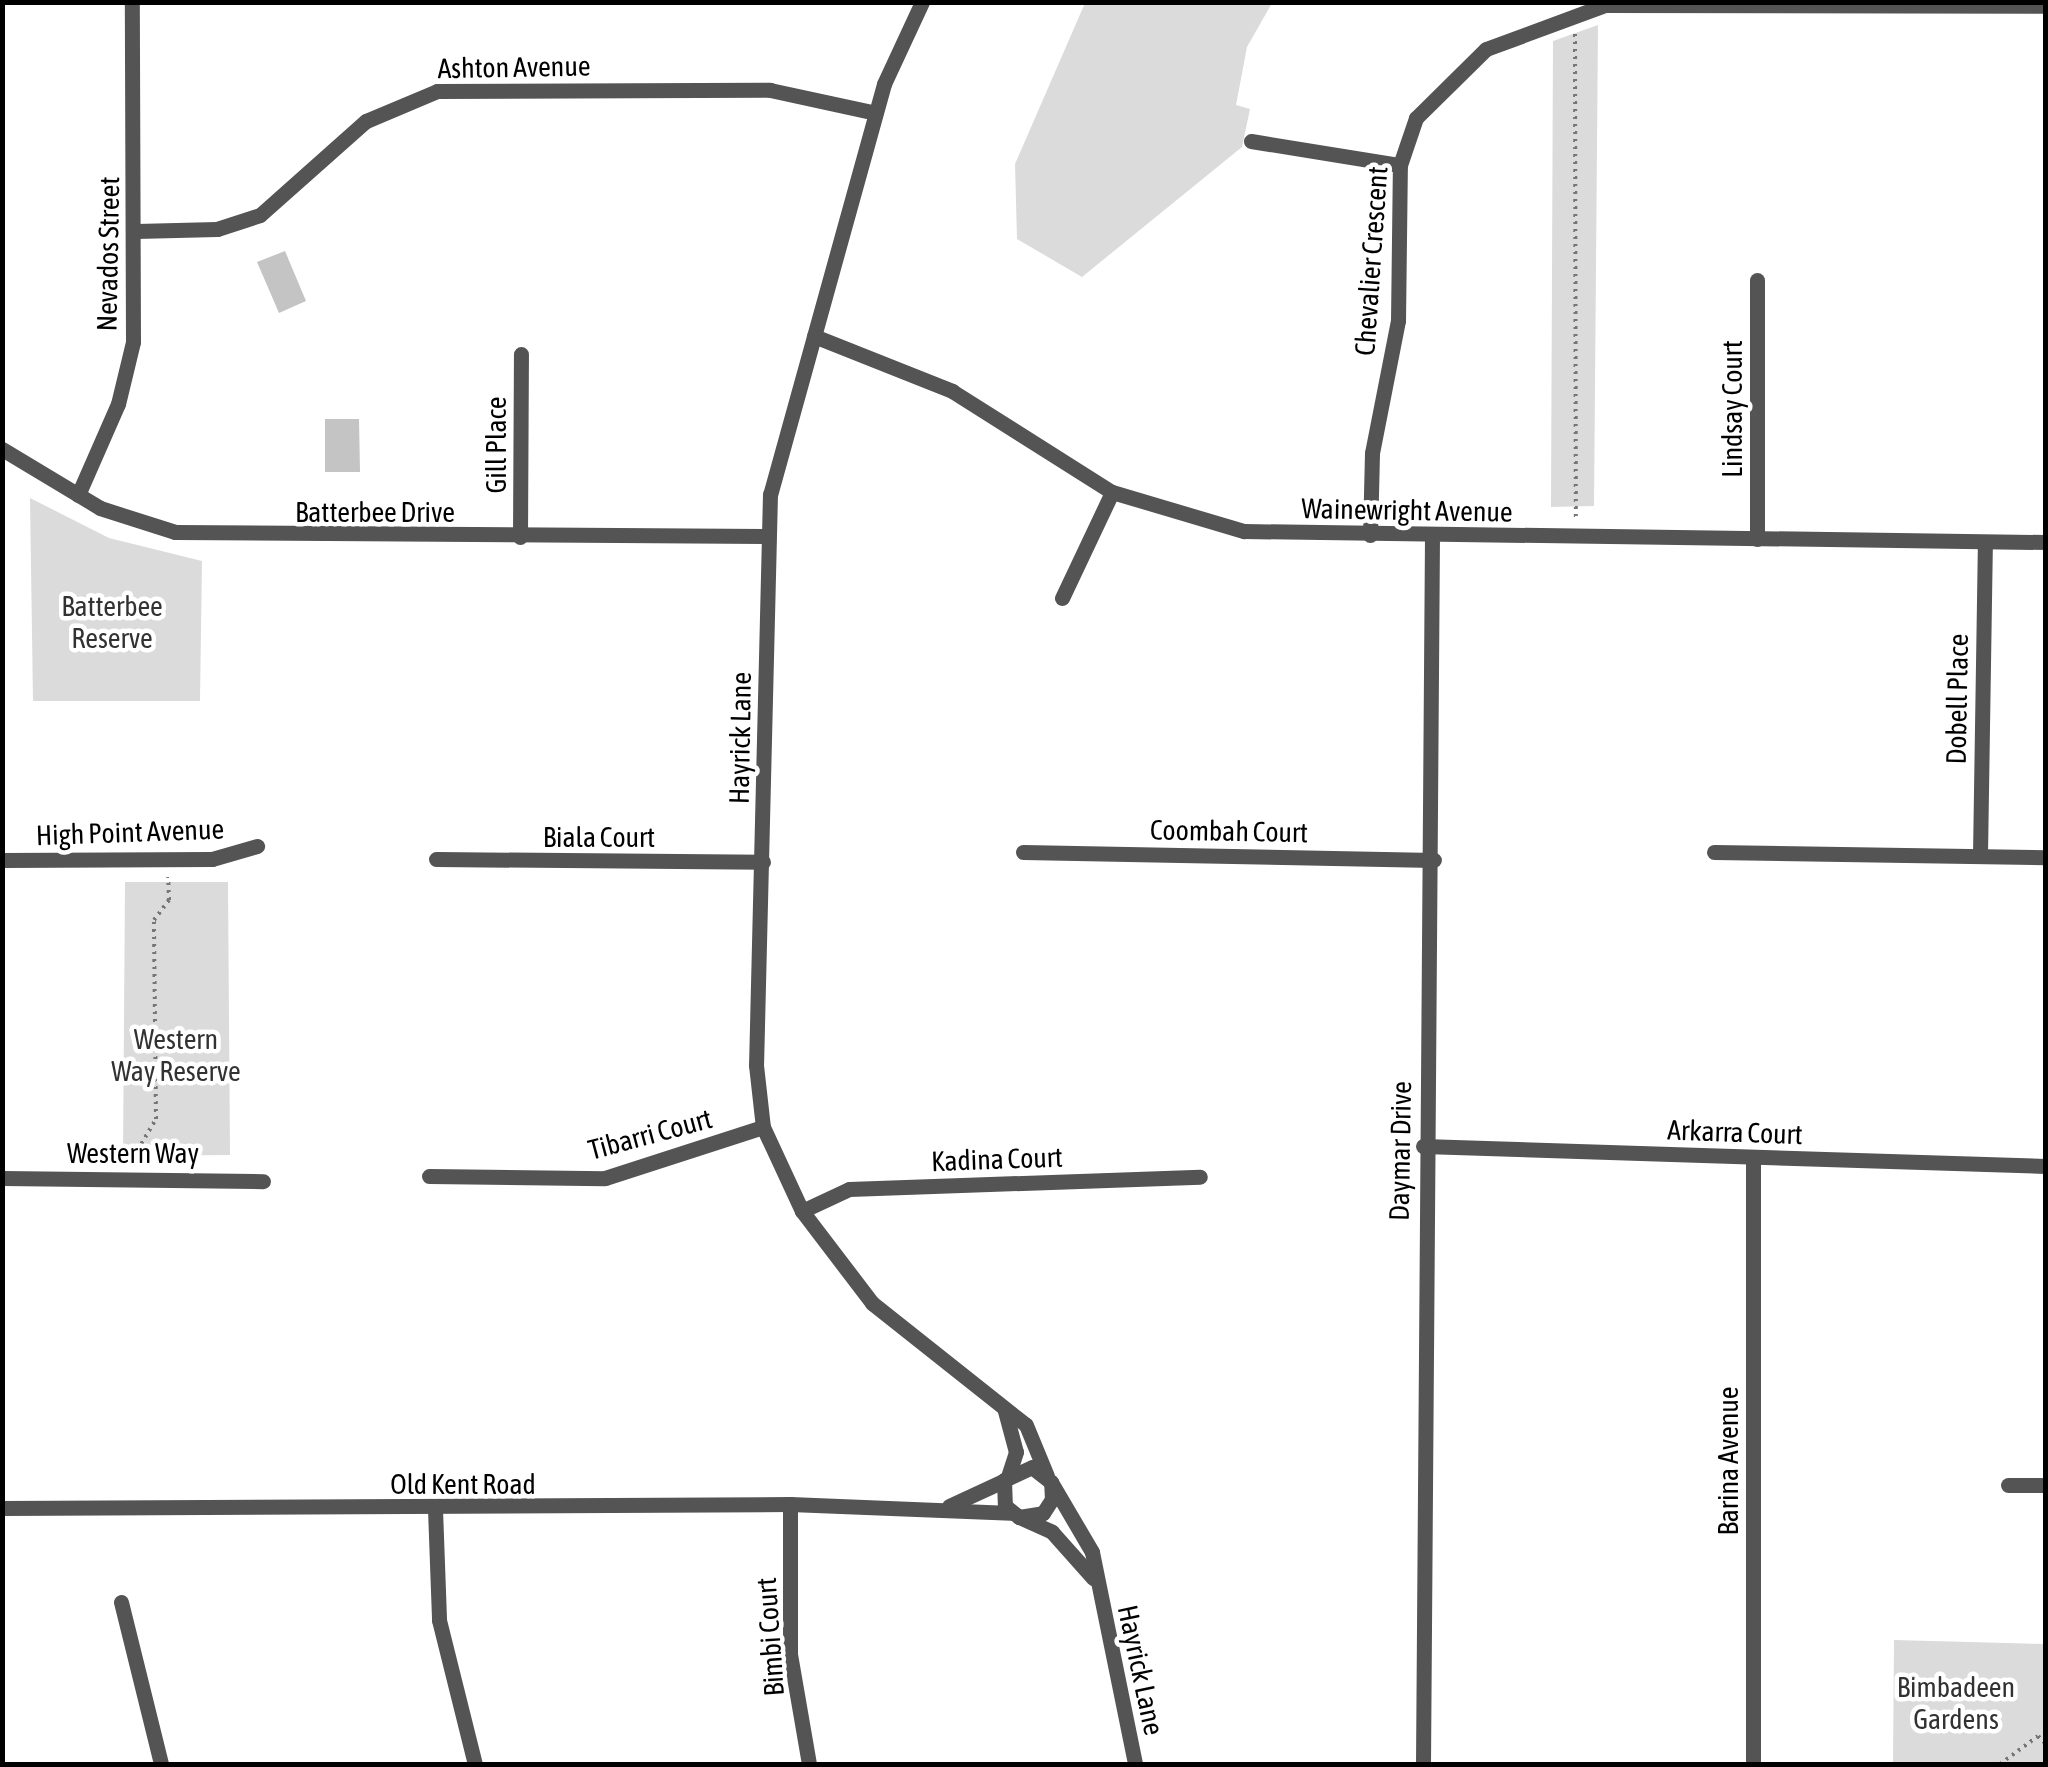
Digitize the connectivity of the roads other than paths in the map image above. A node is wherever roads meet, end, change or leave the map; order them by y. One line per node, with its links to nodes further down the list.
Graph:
1 (132, 2): 7 (street, Nevados Street)
2 (922, 2): 4 (street, Hayrick Lane)
3 (2046, 6): 6 (street, Chevalier Crescent)
4 (876, 113): 7 (street, Ashton Avenue); 9 (street, Hayrick Lane)
5 (1251, 141): 6 (street)
6 (1400, 165): 14 (street, Chevalier Crescent)
7 (136, 230): 13 (street, Nevados Street)
8 (1757, 280): 18 (street, Lindsay Court)
9 (814, 336): 12 (street, Wainewright Avenue); 15 (street, Hayrick Lane)
10 (521, 354): 16 (street, Gill Place)
11 (2, 449): 13 (street, Batterbee Drive)
12 (1112, 492): 14 (street, Wainewright Avenue); 21 (street)
13 (78, 496): 16 (street, Batterbee Drive)
14 (1370, 535): 17 (street, Wainewright Avenue)
15 (768, 536): 16 (street, Batterbee Drive); 30 (street, Hayrick Lane)
16 (520, 537)
17 (1432, 538): 18 (street, Wainewright Avenue); 29 (street, Daymar Drive)
18 (1757, 538): 20 (street, Wainewright Avenue)
19 (2046, 542): 20 (street, Wainewright Avenue)
20 (1985, 543): 25 (street, Dobell Place)
21 (1062, 598)
22 (257, 846): 28 (street, High Point Avenue)
23 (1023, 852): 29 (street, Coombah Court)
24 (1714, 852): 25 (street)
25 (1980, 855): 26 (street)
26 (2046, 857)
27 (436, 859): 30 (street, Biala Court)
28 (2, 860)
29 (1434, 860): 32 (street, Daymar Drive)
30 (763, 862): 31 (street, Hayrick Lane)
31 (763, 1127): 35 (street, Tibarri Court); 39 (street, Hayrick Lane)
32 (1423, 1146): 33 (street, Arkarra Court); 56 (street, Daymar Drive)
33 (1753, 1157): 34 (street, Arkarra Court); 57 (street, Barina Avenue)
34 (2046, 1166)
35 (429, 1176)
36 (2, 1178): 38 (street, Western Way)
37 (1200, 1178): 39 (street, Kadina Court)
38 (263, 1181)
39 (802, 1211): 40 (street, Hayrick Lane)
40 (1001, 1402): 41 (street); 42 (street, Hayrick Lane)
41 (1006, 1477): 42 (street); 47 (street, Old Kent Road); 49 (street)
42 (1049, 1479): 49 (street); 50 (street, Hayrick Lane)
43 (2008, 1485): 44 (street)
44 (2046, 1485)
45 (790, 1504): 47 (street, Old Kent Road); 48 (street, Old Kent Road); 54 (street, Bimbi Court)
46 (2, 1508): 48 (street, Old Kent Road)
47 (925, 1509): 49 (street, Old Kent Road)
48 (435, 1510): 53 (street)
49 (1015, 1515): 50 (street, Hayrick Lane)
50 (1098, 1586): 55 (street, Hayrick Lane)
51 (121, 1602): 52 (street)
52 (162, 1764)
53 (476, 1764)
54 (809, 1764)
55 (1135, 1764)
56 (1423, 1764)
57 (1754, 1764)

